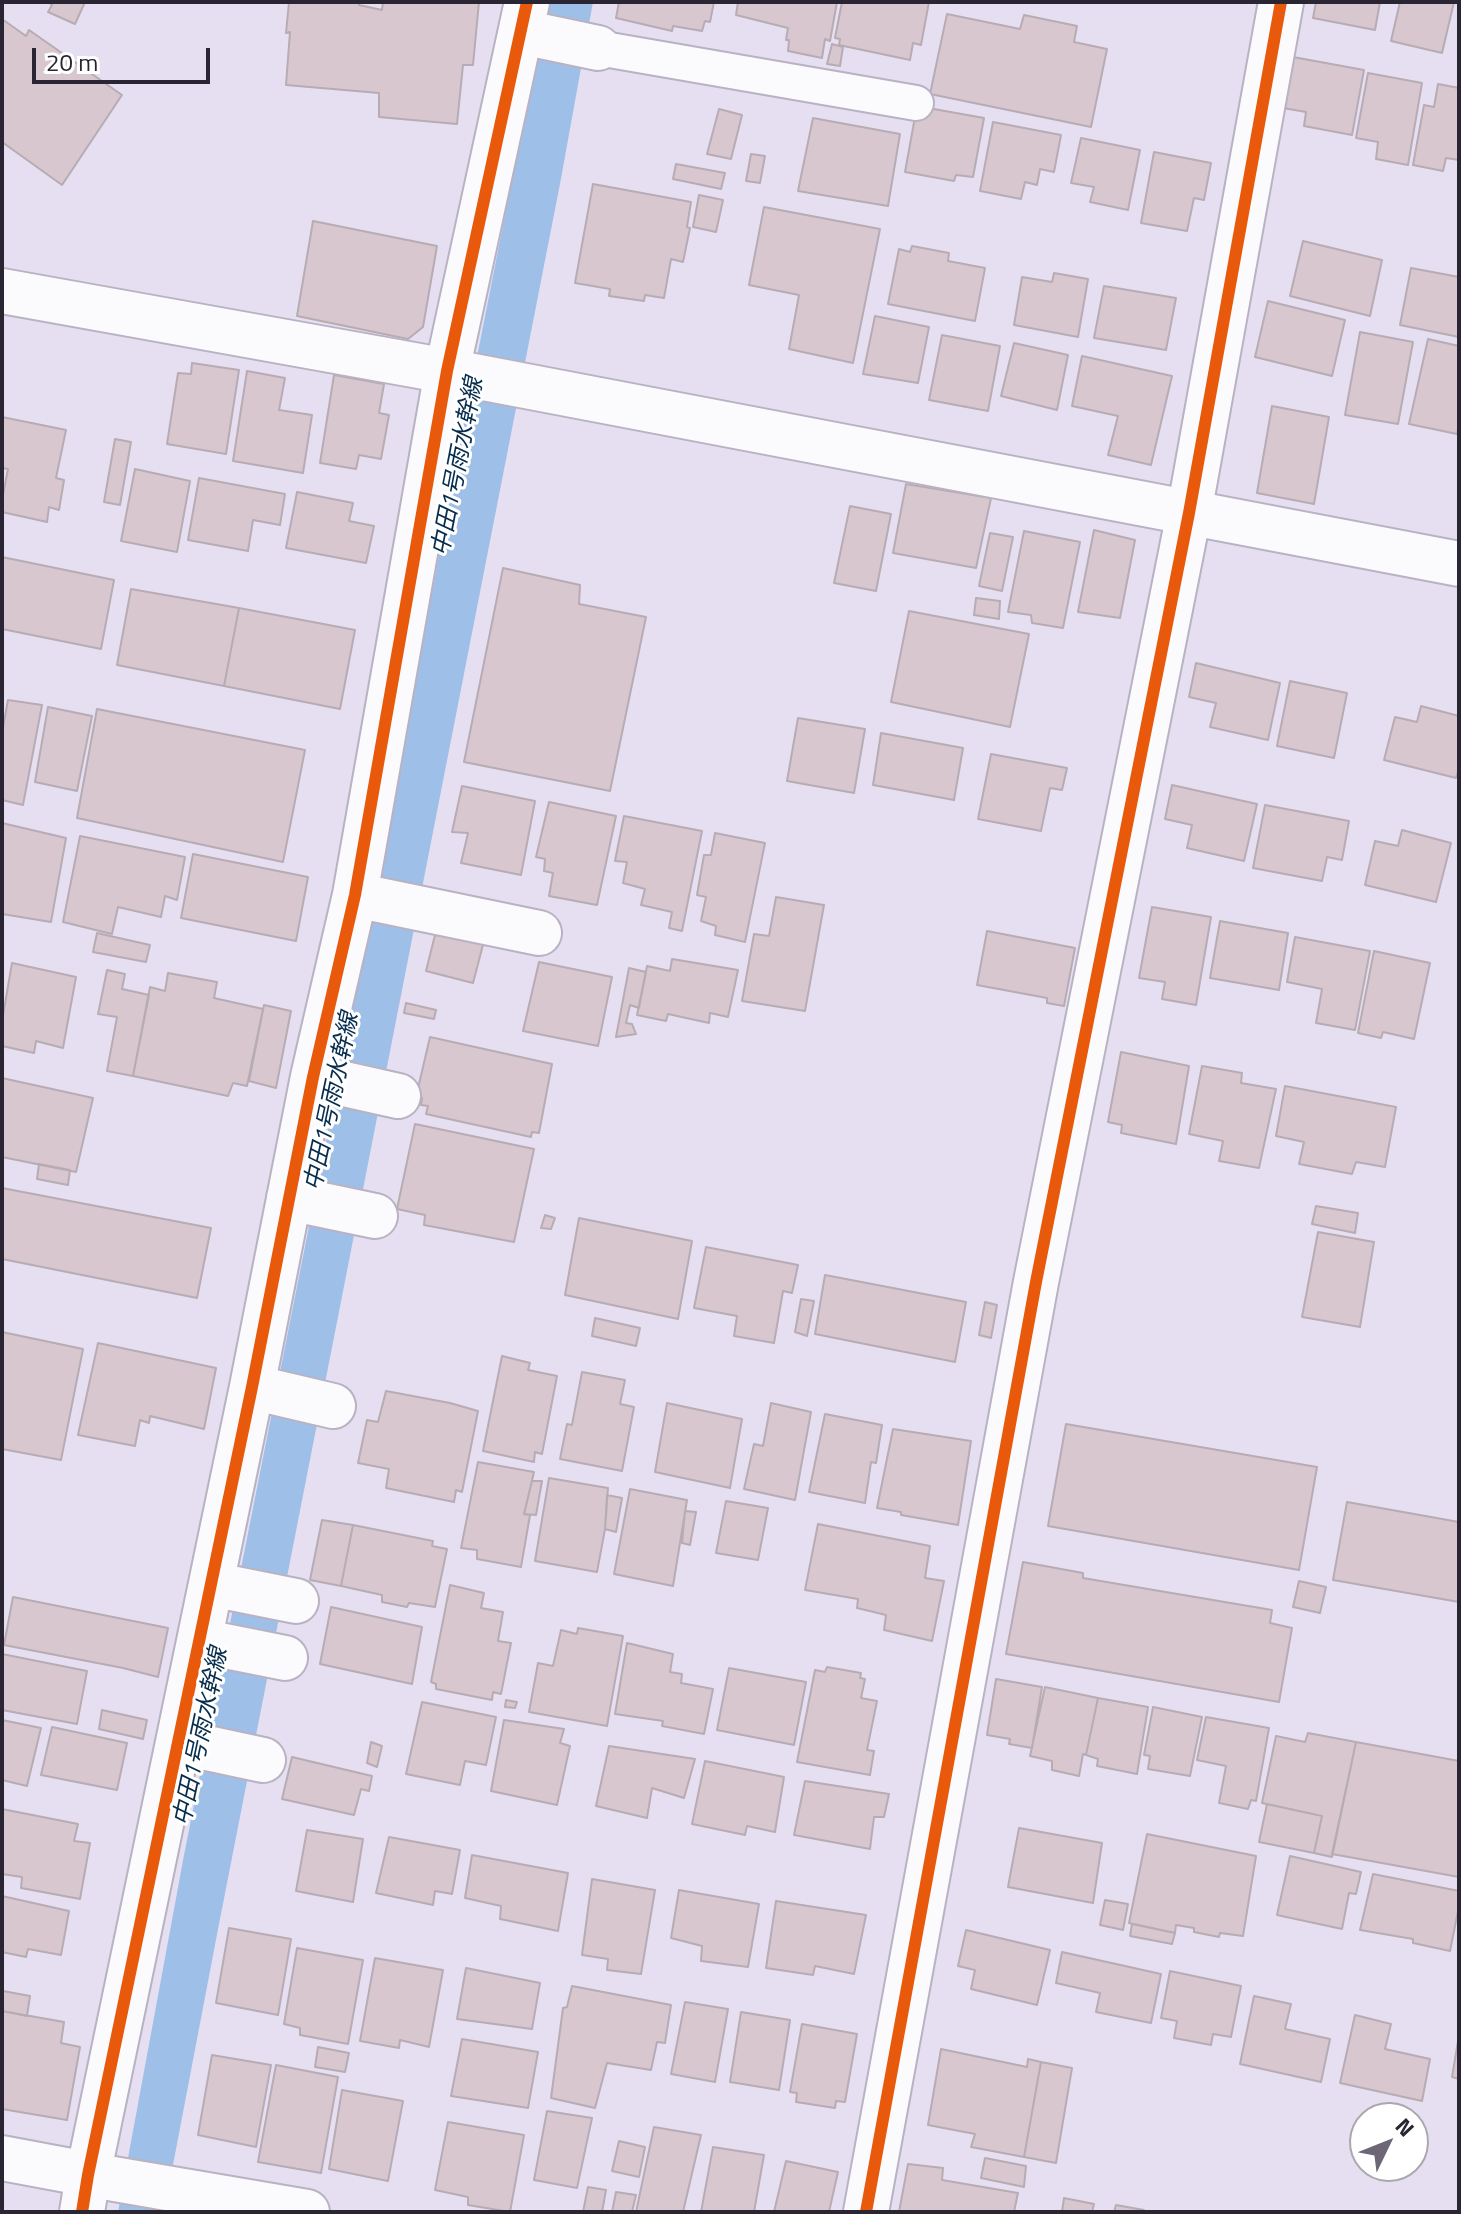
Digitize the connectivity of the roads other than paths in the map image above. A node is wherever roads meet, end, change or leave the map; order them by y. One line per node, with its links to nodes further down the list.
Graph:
1 (1281, 2): 7 (street)
2 (533, 24): 3 (street); 6 (street)
3 (598, 48): 4 (lane)
4 (916, 103)
5 (2, 291): 6 (street)
6 (447, 371): 7 (street); 9 (street)
7 (1189, 513): 8 (street); 26 (street)
8 (1459, 564)
9 (355, 895): 10 (street); 11 (street)
10 (539, 933)
11 (313, 1077): 12 (street); 13 (street)
12 (398, 1096)
13 (289, 1198): 14 (street); 15 (street)
14 (375, 1216)
15 (252, 1387): 16 (street); 17 (street)
16 (333, 1406)
17 (211, 1584): 18 (street); 19 (street)
18 (296, 1601)
19 (200, 1641): 20 (street); 21 (street)
20 (285, 1658)
21 (179, 1742): 22 (street); 24 (street)
22 (263, 1760)
23 (2, 2158): 24 (street)
24 (95, 2189): 25 (street)
25 (307, 2212)
26 (866, 2212)

